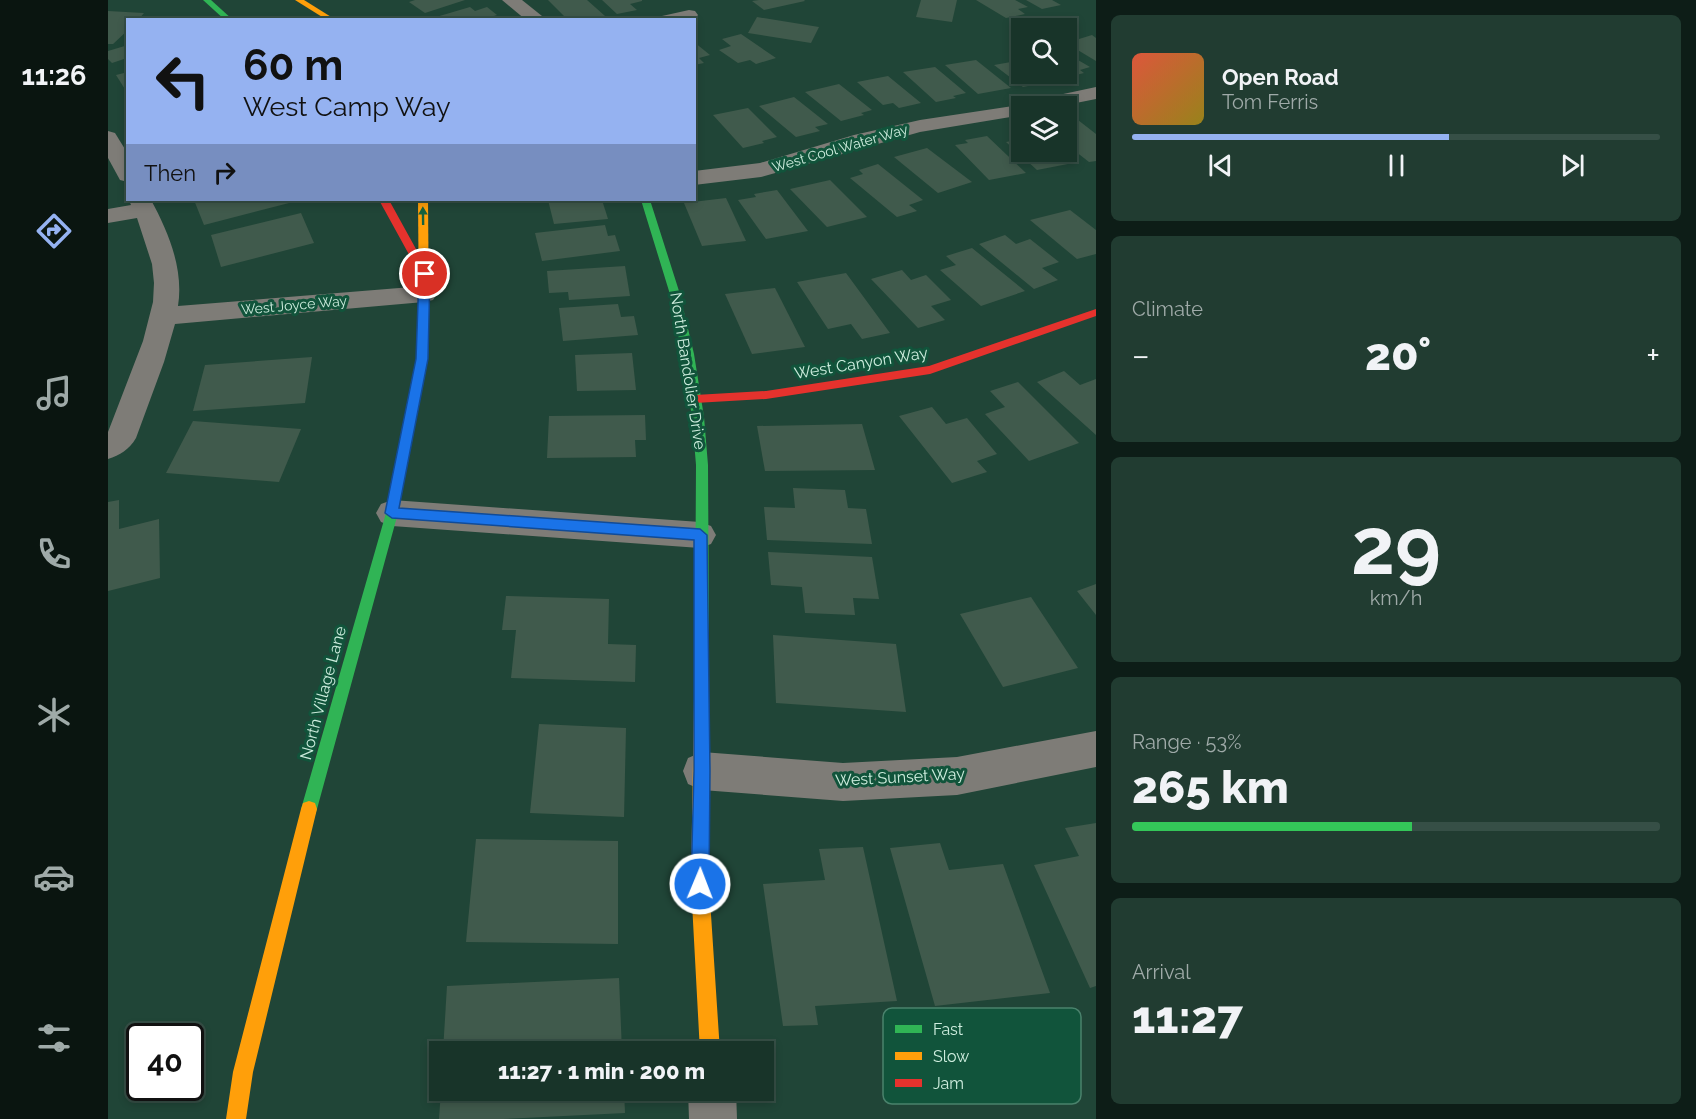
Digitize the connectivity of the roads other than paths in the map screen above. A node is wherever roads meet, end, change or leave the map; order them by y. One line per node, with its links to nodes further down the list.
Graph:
1 (207, 0): 5 (street)
2 (299, 0): 6 (street)
3 (511, 0): 7 (street)
4 (689, 15): 8 (street)
5 (228, 18)
6 (330, 18)
7 (535, 18)
8 (676, 18)
9 (1096, 93): 10 (street)
10 (1077, 97)
11 (1011, 111): 14 (street, West Cool Water Way)
12 (111, 128): 13 (street)
13 (126, 169)
14 (696, 178)
15 (384, 201): 20 (street)
16 (423, 201): 20 (street, North Village Lane, one-way to 16)
17 (645, 201): 23 (street, North Bandolier Drive)
18 (143, 204): 19 (street); 22 (street)
19 (108, 216)
20 (424, 284): 22 (street, West Joyce Way); 25 (street, North Village Lane)
21 (1096, 312): 23 (street, West Canyon Way)
22 (165, 316): 24 (street)
23 (695, 399): 26 (street, North Bandolier Drive)
24 (108, 448)
25 (392, 513): 26 (street); 31 (street, North Village Lane)
26 (700, 535): 28 (street, North Bandolier Drive)
27 (1096, 750): 28 (street, West Sunset Way)
28 (702, 771): 29 (street, North Bandolier Drive)
29 (709, 1041)
30 (712, 1101): 32 (street)
31 (236, 1119)
32 (713, 1119)

